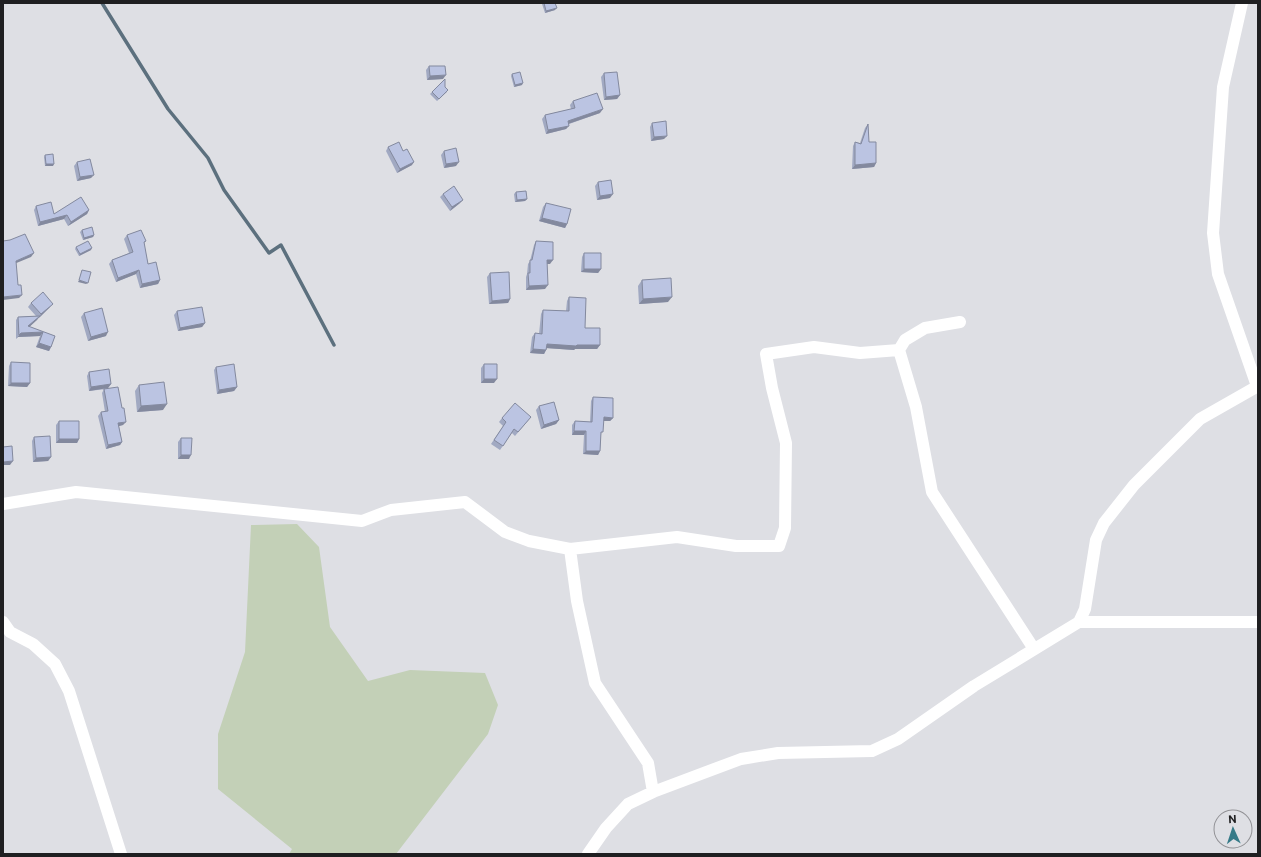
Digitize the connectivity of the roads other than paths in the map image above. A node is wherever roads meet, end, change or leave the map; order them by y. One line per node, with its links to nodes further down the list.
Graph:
1 (1242, 3): 4 (street)
2 (960, 322): 3 (street)
3 (899, 350): 6 (street); 10 (street)
4 (1258, 386): 8 (street)
5 (3, 504): 6 (street)
6 (570, 549): 11 (street)
7 (3, 622): 12 (street)
8 (1079, 622): 9 (street); 10 (street)
9 (1258, 622)
10 (1034, 649): 11 (street)
11 (653, 792): 13 (street)
12 (121, 854)
13 (588, 854)

